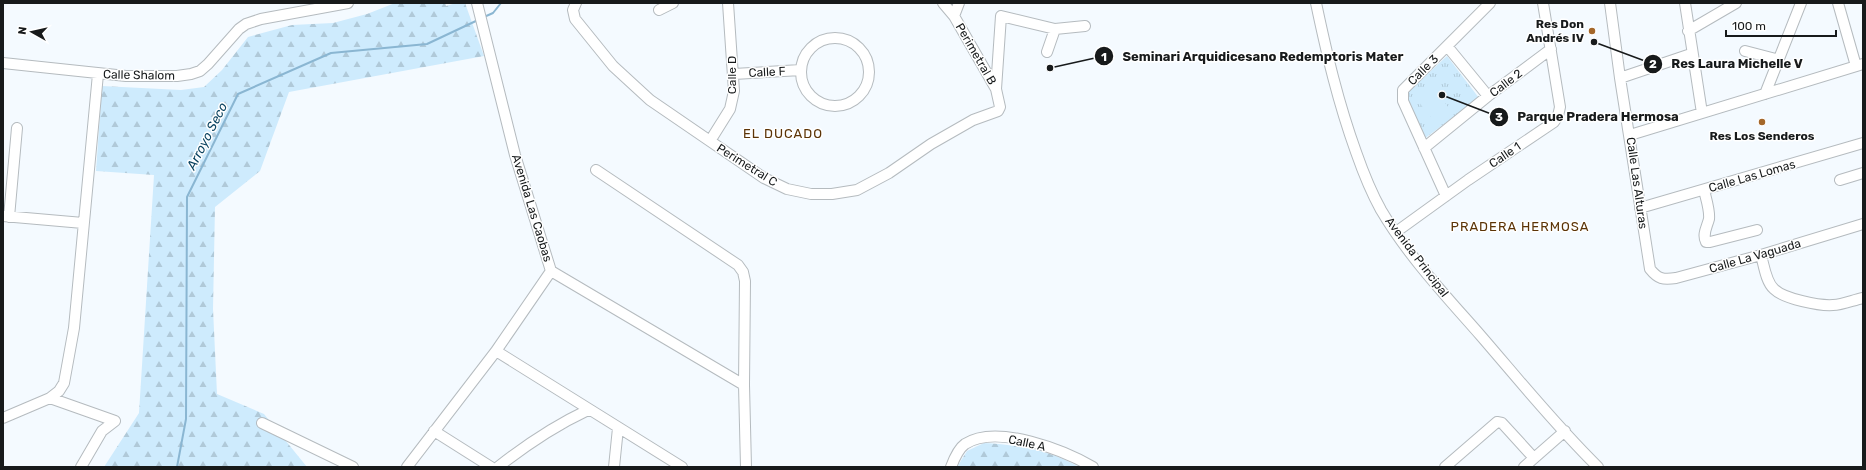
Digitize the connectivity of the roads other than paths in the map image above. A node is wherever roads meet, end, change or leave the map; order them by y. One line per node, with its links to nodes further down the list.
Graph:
1 (348, 3): 30 (street, Calle Shalom)
2 (673, 3): 16 (street)
3 (728, 3): 31 (street, Calle D)
4 (943, 3): 17 (street)
5 (959, 3): 17 (street, Perimetral B)
6 (1316, 3): 53 (street, Avenida Principal)
7 (1490, 3): 21 (street, Calle 3)
8 (1543, 3): 22 (street, Calle 1)
9 (1610, 3): 32 (street, Calle Las Alturas)
10 (1684, 3): 20 (street)
11 (1736, 3): 20 (street)
12 (1802, 3): 26 (street)
13 (1838, 3): 28 (street)
14 (477, 4): 56 (street, Avenida Las Caobas)
15 (574, 7): 40 (street, Perimetral C)
16 (658, 10)
17 (954, 16): 33 (street, Perimetral B)
18 (1085, 26): 19 (street)
19 (1055, 29): 24 (street); 33 (street)
20 (1688, 31): 25 (street)
21 (1448, 46): 35 (street); 42 (street, Calle 3)
22 (1551, 49): 35 (street, Calle 2); 47 (street, Calle 1)
23 (1745, 51): 26 (street)
24 (1047, 52)
25 (1692, 54): 32 (street); 37 (street)
26 (1779, 60): 34 (street)
27 (3, 63): 30 (street, Calle Shalom)
28 (1859, 65): 34 (street)
29 (801, 70): 29 (street, Calle F); 31 (street, Calle F)
30 (98, 74): 50 (street)
31 (734, 74): 40 (street, Calle D)
32 (1620, 78): 39 (street, Calle Las Alturas)
33 (996, 89): 36 (street, Perimetral B)
34 (1765, 94): 37 (street)
35 (1488, 96): 42 (street, Calle 2)
36 (1000, 106): 40 (street, Perimetral C)
37 (1702, 113): 39 (street)
38 (17, 128): 49 (street)
39 (1630, 135): 48 (street, Calle Las Alturas)
40 (710, 141)
41 (1863, 143): 46 (street, Calle Las Lomas)
42 (1424, 148): 47 (street, Calle 3)
43 (596, 170): 59 (street)
44 (1863, 173): 45 (street)
45 (1840, 180)
46 (1704, 190): 48 (street, Calle Las Lomas); 52 (street)
47 (1446, 196): 53 (street, Calle 1)
48 (1640, 208): 55 (street, Calle Las Alturas)
49 (6, 216): 50 (street)
50 (83, 223): 60 (street)
51 (1863, 224): 54 (street, Calle La Vaguada)
52 (1757, 230)
53 (1396, 232): 66 (street, Avenida Principal)
54 (1761, 255): 55 (street, Calle La Vaguada); 57 (street)
55 (1650, 269)
56 (551, 271): 58 (street, Avenida Las Caobas); 59 (street)
57 (1863, 298)
58 (496, 351): 61 (street); 65 (street, Avenida Las Caobas)
59 (744, 385): 75 (street)
60 (50, 398): 62 (street); 68 (street)
61 (588, 410): 64 (street); 72 (street)
62 (3, 418)
63 (262, 423): 69 (street)
64 (618, 428): 73 (street); 74 (street)
65 (434, 431): 70 (street, Avenida Las Caobas); 71 (street)
66 (1565, 431): 67 (street); 80 (street, Avenida Principal)
67 (1534, 458): 78 (street); 79 (street)
68 (81, 467)
69 (353, 467)
70 (407, 467)
71 (491, 467)
72 (498, 467)
73 (614, 467)
74 (682, 467)
75 (746, 467)
76 (951, 467): 77 (street, Calle A)
77 (1093, 467)
78 (1445, 467)
79 (1524, 467)
80 (1598, 467)

